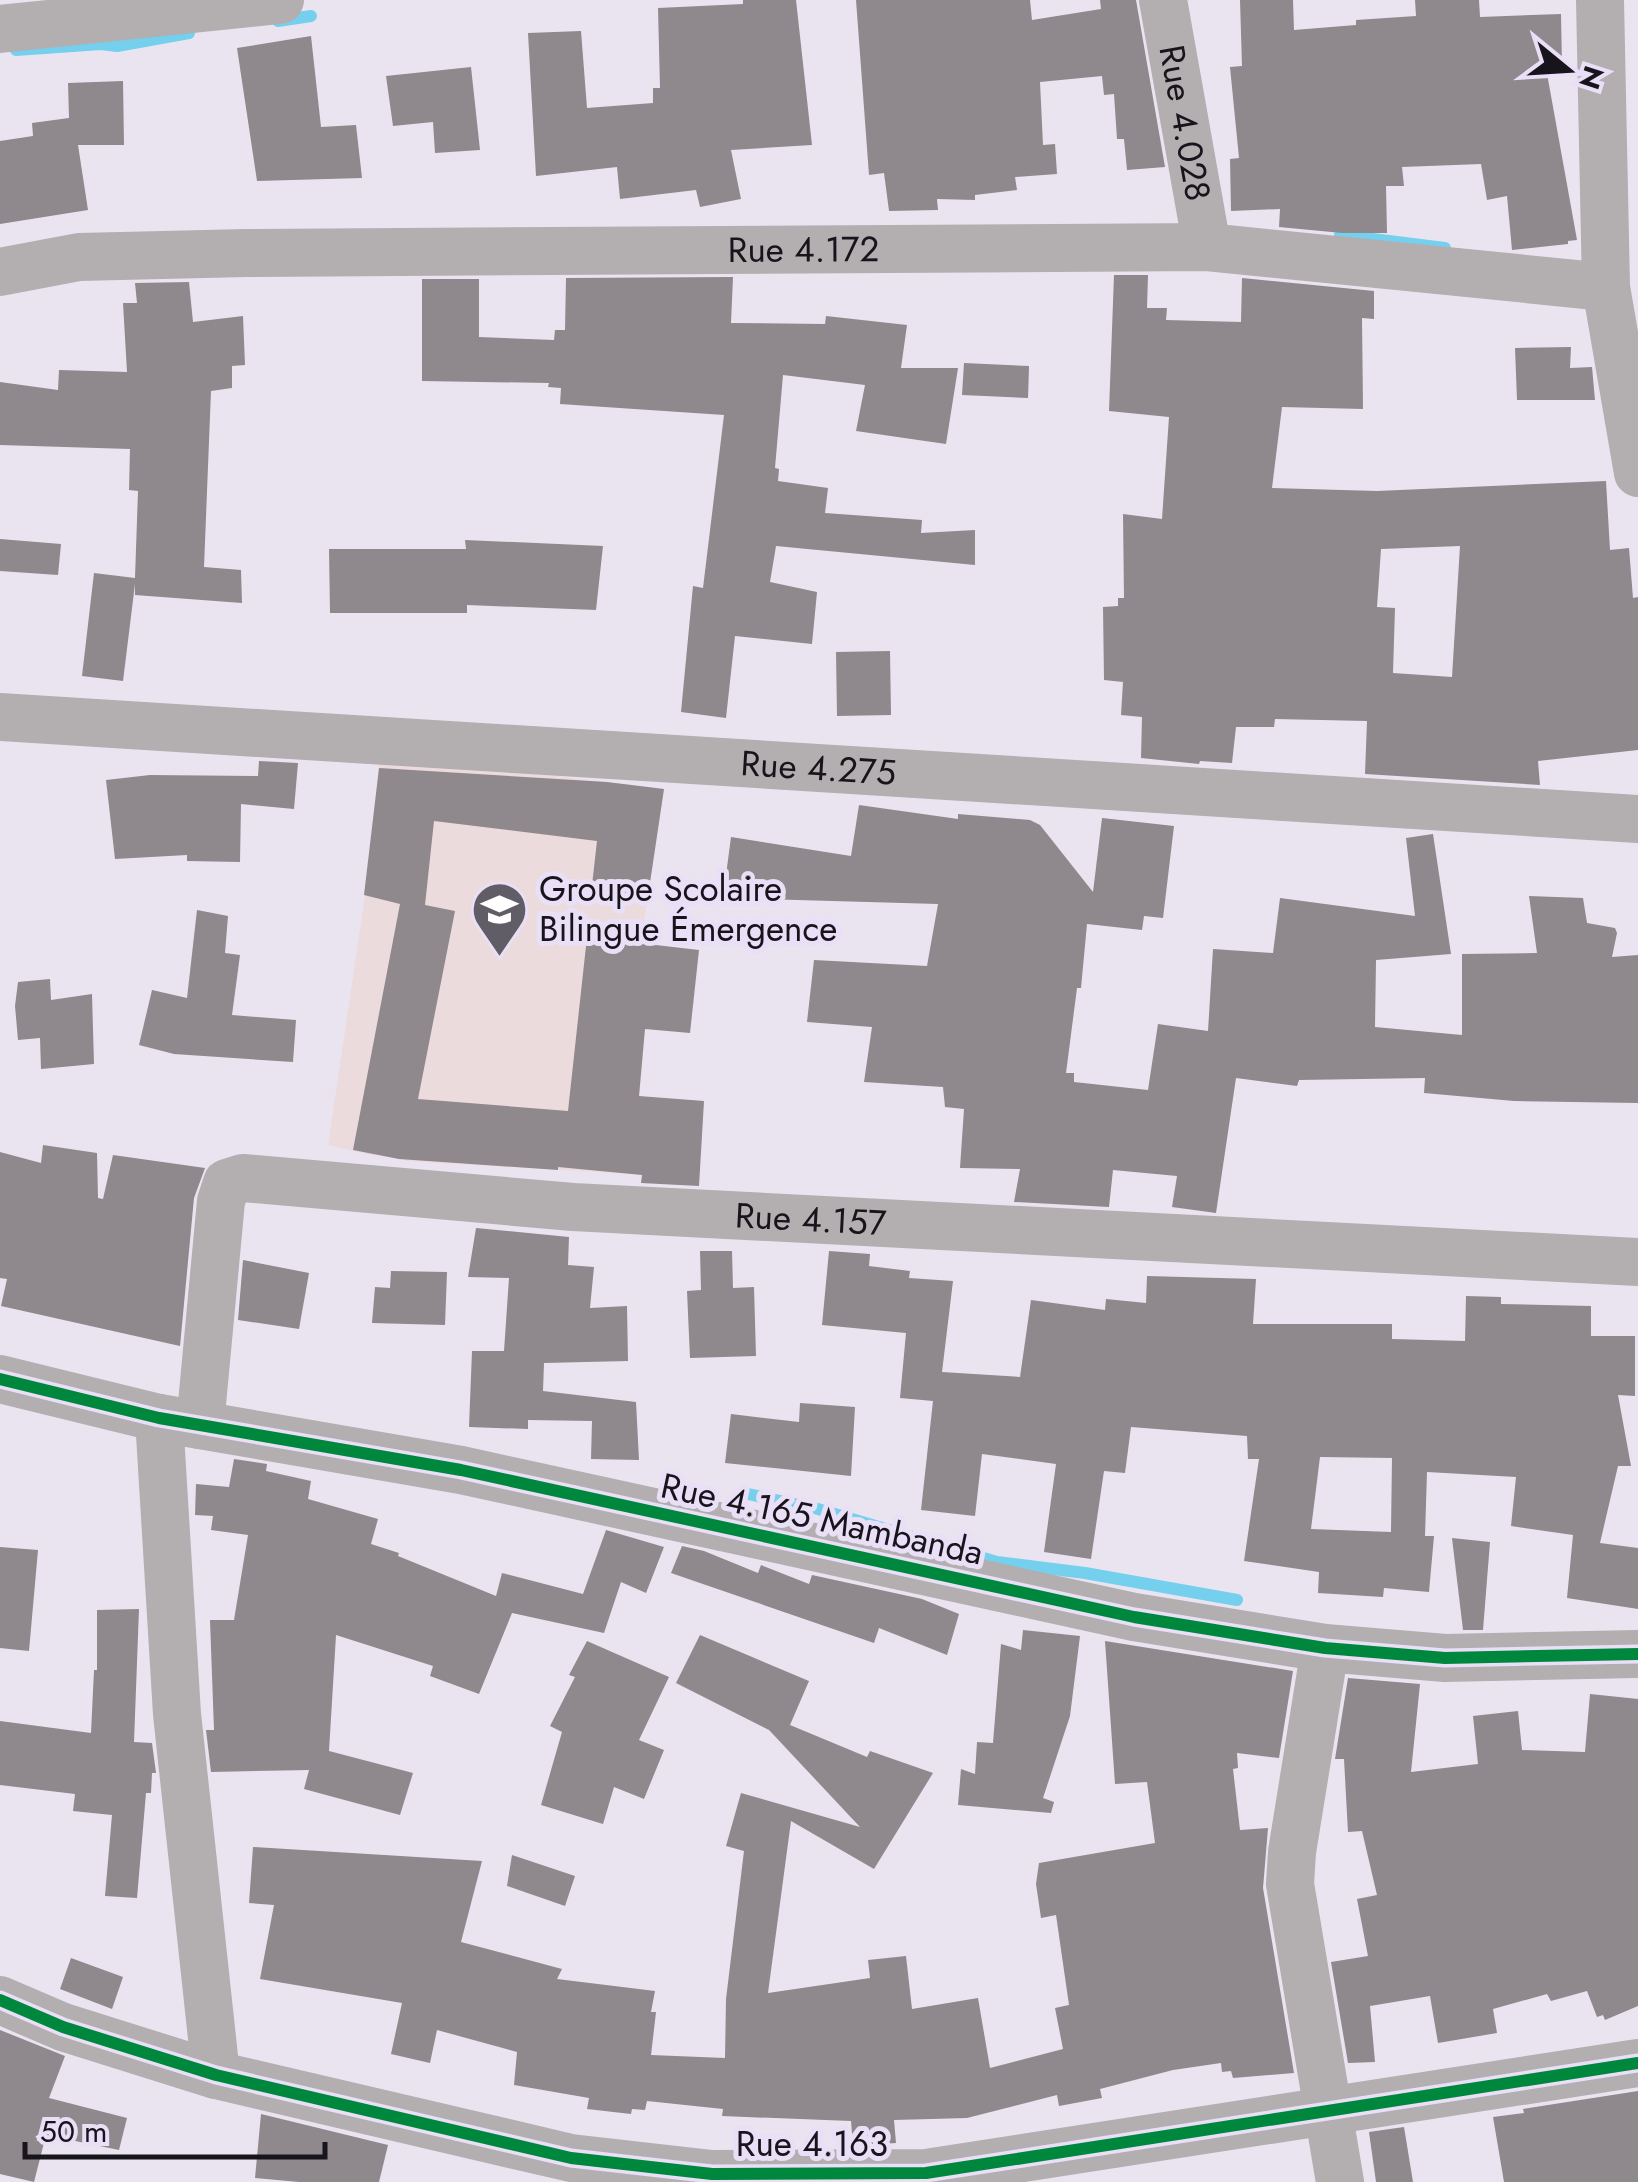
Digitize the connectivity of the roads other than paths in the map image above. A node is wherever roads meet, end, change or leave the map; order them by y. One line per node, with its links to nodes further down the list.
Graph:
1 (280, 0): 4 (street)
2 (1163, 0): 5 (street, Rue 4.028)
3 (1600, 0): 7 (street)
4 (0, 28)
5 (1207, 247): 6 (street, Rue 4.172); 7 (street, Rue 4.172)
6 (0, 272)
7 (1606, 287): 8 (street)
8 (1638, 474)
9 (0, 716): 10 (street, Rue 4.275)
10 (1638, 820)
11 (1638, 1262): 13 (street, Rue 4.157)
12 (0, 1379): 13 (street, Rue 4.165 Mambanda)
13 (180, 1422): 14 (street, Rue 4.165 Mambanda); 18 (street)
14 (1326, 1648): 15 (street, Rue 4.165 Mambanda); 19 (street)
15 (1638, 1654)
16 (0, 2000): 18 (street, Rue 4.163)
17 (1638, 2063): 19 (street, Rue 4.163)
18 (216, 2075): 20 (street, Rue 4.163)
19 (1329, 2111): 20 (street, Rue 4.163); 21 (street)
20 (568, 2170)
21 (1340, 2182)

